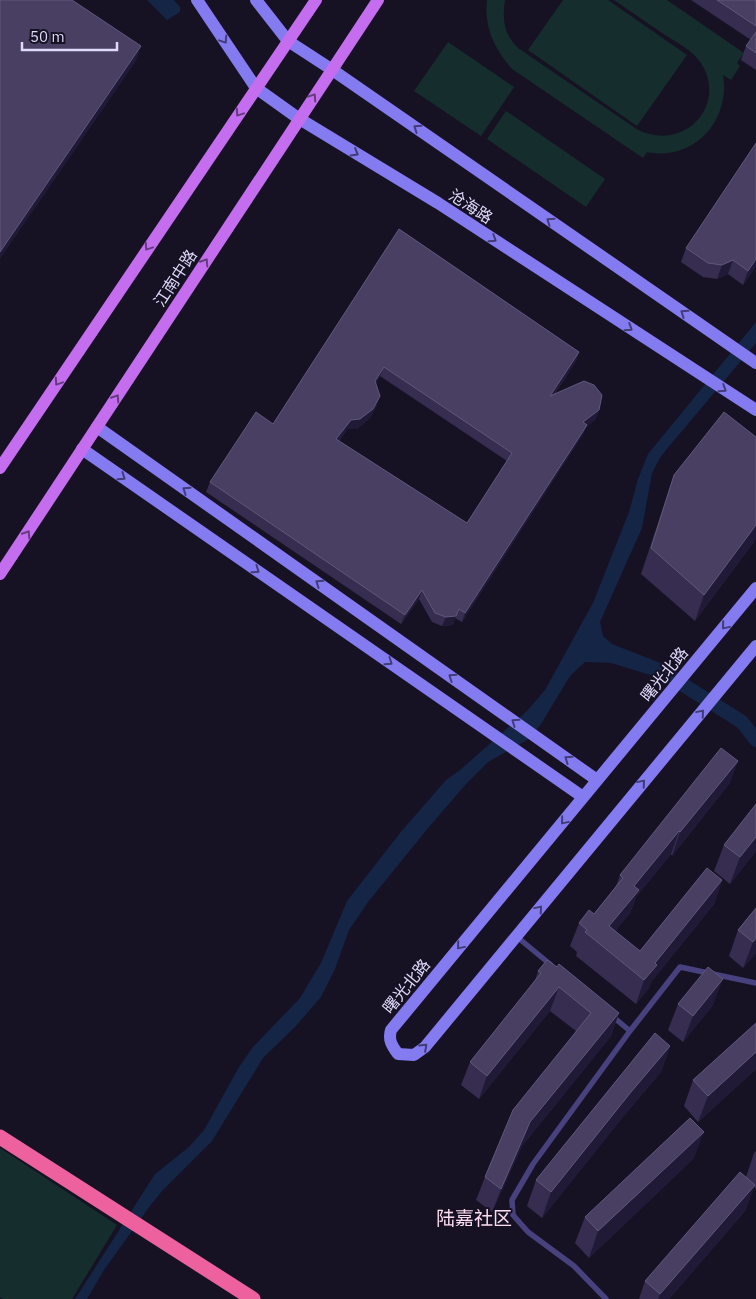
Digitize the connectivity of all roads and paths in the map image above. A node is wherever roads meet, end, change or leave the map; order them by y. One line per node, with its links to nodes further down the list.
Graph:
1 (197, 0): 7 (street, 沧海路, one-way to 7)
2 (256, 0): 5 (street, 沧海路)
3 (316, 0): 5 (main road)
4 (378, 0): 6 (main road, 江南中路)
5 (288, 41): 6 (street, 沧海路); 7 (main road)
6 (331, 69): 8 (main road, 江南中路, one-way to 6); 9 (street, 沧海路, one-way to 6)
7 (256, 88): 8 (street, 沧海路); 13 (main road, one-way to 13)
8 (298, 118): 10 (street, 沧海路, one-way to 10); 11 (main road, 江南中路, one-way to 8)
9 (756, 363)
10 (751, 407)
11 (97, 427): 12 (main road, 江南中路); 17 (street, one-way to 11)
12 (82, 449): 14 (main road, 江南中路, one-way to 12); 18 (street, one-way to 18)
13 (0, 468)
14 (0, 574)
15 (756, 588): 17 (street, 曙光北路, one-way to 17)
16 (756, 646): 19 (street, 曙光北路, one-way to 16)
17 (598, 780): 18 (street, 曙光北路)
18 (584, 797): 19 (street, 曙光北路, one-way to 19)
19 (516, 936): 20 (lane)
20 (554, 968)
21 (756, 983): 23 (lane)
22 (607, 1012): 23 (lane)
23 (630, 1031): 26 (lane)
24 (0, 1136): 25 (highway)
25 (253, 1299)
26 (606, 1299)

